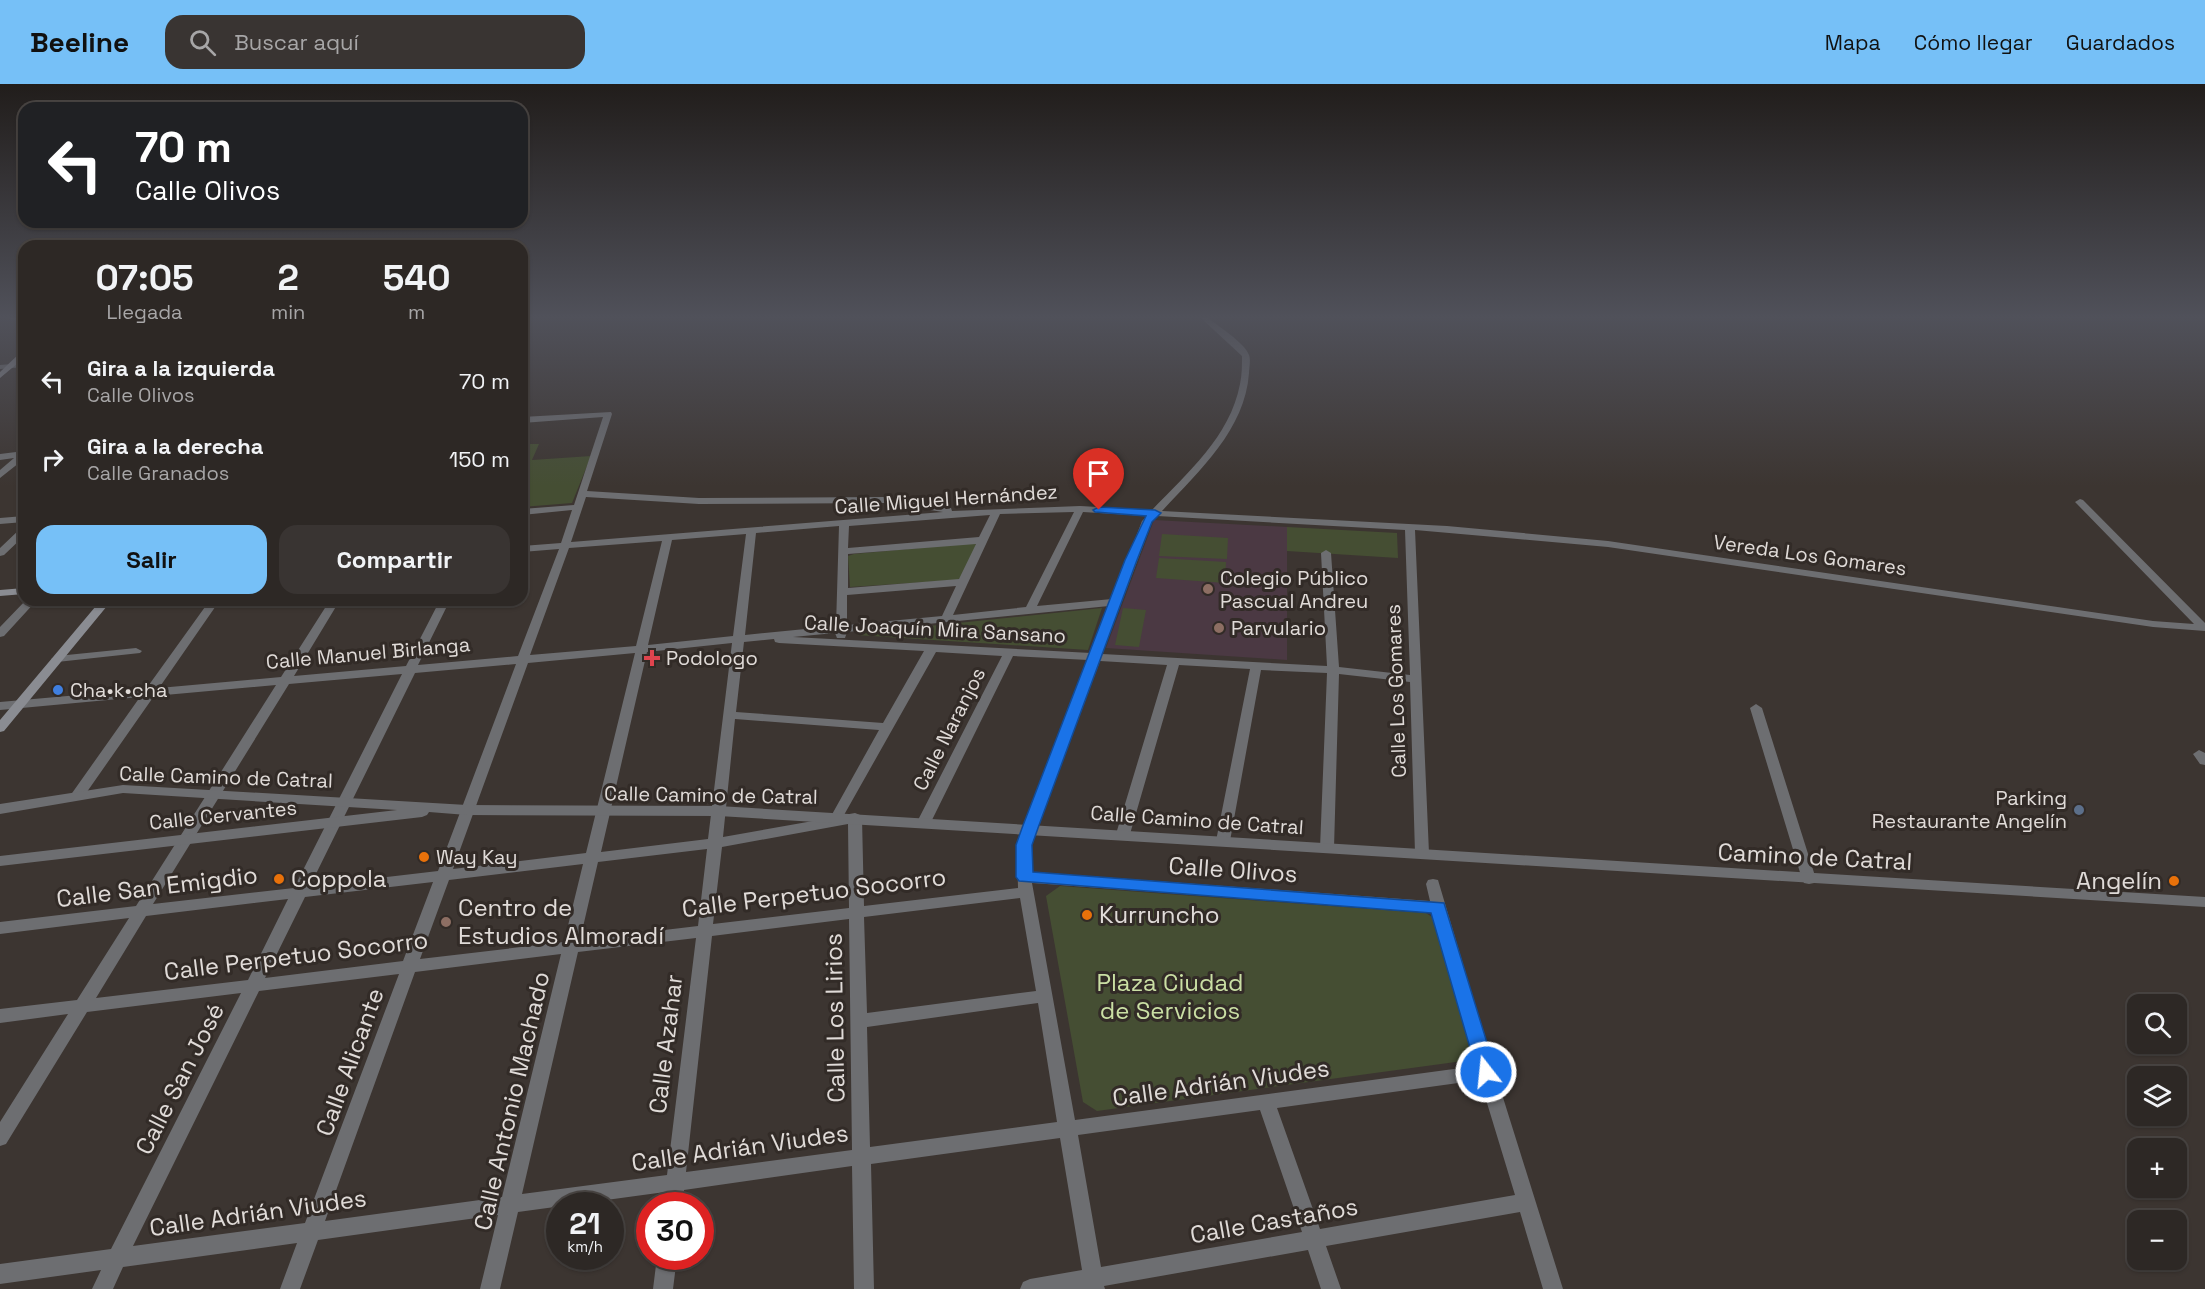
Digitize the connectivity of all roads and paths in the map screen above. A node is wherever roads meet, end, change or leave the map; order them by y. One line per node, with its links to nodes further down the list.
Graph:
1 (1245, 374): 14 (street)
2 (528, 420): 7 (street, Calle Alicante)
3 (18, 456): 4 (street)
4 (0, 457)
5 (18, 460): 6 (street)
6 (0, 475)
7 (582, 494): 9 (street, Calle Alicante); 13 (street)
8 (2080, 502): 41 (street)
9 (578, 507): 11 (street); 23 (street, Calle Alicante)
10 (1080, 509): 12 (street, Calle Miguel Hernández); 14 (street, Calle Miguel Hernández); 38 (street)
11 (528, 511)
12 (997, 511): 13 (street, Calle Miguel Hernández); 22 (street)
13 (961, 513): 17 (street, Calle Miguel Hernández)
14 (1155, 513): 18 (street, Calle Miguel Hernández); 32 (street)
15 (18, 520): 16 (street)
16 (0, 521)
17 (844, 523): 19 (street, Calle Miguel Hernández); 25 (street)
18 (1410, 527): 41 (street, Vereda Los Gomares); 56 (street, Calle Los Gomares)
19 (751, 531): 21 (street, Calle Miguel Hernández); 43 (street, Calle Azahar)
20 (18, 536): 26 (street)
21 (668, 537): 23 (street, Calle Miguel Hernández); 46 (street, Calle Antonio Machado)
22 (983, 540): 25 (street); 28 (street)
23 (565, 546): 24 (street, Calle Miguel Hernández); 51 (street, Calle Alicante)
24 (528, 549)
25 (844, 551): 30 (street)
26 (0, 553)
27 (1326, 553): 55 (street)
28 (963, 582): 30 (street); 39 (street)
29 (18, 592): 31 (main road)
30 (843, 592): 40 (street)
31 (0, 593)
32 (1114, 602): 38 (street); 49 (street)
33 (26, 606): 42 (street)
34 (102, 606): 50 (main road)
35 (211, 606): 58 (street)
36 (331, 606): 57 (street)
37 (443, 606): 54 (street, Calle San José)
38 (1030, 610): 39 (street)
39 (945, 618): 40 (street)
40 (842, 628): 43 (street); 44 (street)
41 (2204, 628)
42 (0, 634)
43 (739, 638): 44 (street, Calle Joaquín Mira Sansano); 46 (street, Calle Manuel Birlanga); 62 (street, Calle Azahar)
44 (841, 644): 45 (street, Calle Joaquín Mira Sansano)
45 (932, 648): 48 (street, Calle Joaquín Mira Sansano); 63 (street)
46 (641, 649): 51 (street, Calle Manuel Birlanga); 72 (street, Calle Antonio Machado)
47 (136, 651): 50 (street)
48 (1009, 653): 49 (street, Calle Joaquín Mira Sansano); 76 (street, Calle Naranjos)
49 (1095, 657): 52 (street, Calle Joaquín Mira Sansano); 77 (street)
50 (57, 659): 59 (main road)
51 (523, 659): 54 (street, Calle Manuel Birlanga); 70 (street, Calle Alicante)
52 (1174, 662): 53 (street, Calle Joaquín Mira Sansano); 78 (street)
53 (1256, 666): 55 (street, Calle Joaquín Mira Sansano); 80 (street)
54 (411, 669): 57 (street, Calle Manuel Birlanga); 67 (street, Calle San José)
55 (1334, 670): 56 (street, Calle Joaquín Mira Sansano); 82 (street)
56 (1416, 679): 83 (street, Calle Los Gomares)
57 (285, 680): 58 (street, Calle Manuel Birlanga); 65 (street)
58 (147, 693): 59 (street, Calle Manuel Birlanga); 66 (street)
59 (19, 705): 60 (street, Calle Manuel Birlanga); 64 (main road)
60 (0, 706)
61 (1756, 708): 87 (street)
62 (730, 716): 63 (street); 71 (street, Calle Azahar)
63 (887, 727): 73 (street)
64 (0, 728)
65 (215, 794): 66 (street, Calle Camino de Catral); 67 (street, Calle Camino de Catral); 79 (street)
66 (77, 796): 68 (street, Calle Camino de Catral)
67 (345, 801): 69 (street, Calle Camino de Catral); 75 (street, Calle San José)
68 (0, 809)
69 (450, 809): 70 (street, Calle Camino de Catral); 75 (street, Calle Cervantes)
70 (467, 810): 72 (street, Calle Camino de Catral); 86 (street, Calle Alicante)
71 (719, 811): 72 (street, Calle Camino de Catral); 73 (street, Calle Camino de Catral); 81 (street, Calle Azahar)
72 (603, 812): 84 (street, Calle Antonio Machado)
73 (836, 817): 74 (street, Calle Camino de Catral)
74 (855, 818): 76 (street, Calle Camino de Catral); 81 (street, Calle San Emigdio); 94 (street, Calle Los Lirios)
75 (334, 822): 79 (street, Calle Cervantes); 90 (street, Calle San José)
76 (924, 822): 77 (street, Calle Camino de Catral)
77 (1030, 828): 78 (street, Calle Camino de Catral); 88 (street)
78 (1123, 834): 80 (street, Calle Camino de Catral)
79 (186, 839): 85 (street, Calle Cervantes); 93 (street)
80 (1223, 840): 82 (street, Calle Camino de Catral)
81 (715, 843): 84 (street, Calle San Emigdio); 96 (street, Calle Azahar)
82 (1327, 848): 83 (street, Calle Camino de Catral)
83 (1422, 853): 87 (street, Camino de Catral)
84 (592, 857): 86 (street, Calle San Emigdio); 97 (street, Calle Antonio Machado)
85 (0, 861)
86 (443, 875): 90 (street, Calle San Emigdio); 98 (street, Calle Alicante)
87 (1809, 879): 91 (street, Camino de Catral)
88 (1026, 884): 92 (street, Calle Olivos); 94 (street, Calle Perpetuo Socorro); 100 (street)
89 (1433, 884): 92 (street)
90 (300, 892): 93 (street, Calle San Emigdio); 99 (street, Calle San José)
91 (2205, 902)
92 (1438, 907): 104 (street)
93 (142, 911): 95 (street, Calle San Emigdio); 101 (street)
94 (857, 912): 96 (street, Calle Perpetuo Socorro); 103 (street, Calle Los Lirios)
95 (0, 928)
96 (705, 931): 97 (street, Calle Perpetuo Socorro); 109 (street, Calle Azahar)
97 (571, 947): 98 (street, Calle Perpetuo Socorro); 112 (street, Calle Antonio Machado)
98 (409, 966): 99 (street, Calle Perpetuo Socorro); 113 (street, Calle Alicante)
99 (253, 985): 101 (street, Calle Perpetuo Socorro); 115 (street, Calle San José)
100 (1045, 996): 103 (street); 106 (street)
101 (82, 1006): 102 (street, Calle Perpetuo Socorro); 107 (street)
102 (0, 1016)
103 (860, 1021): 108 (street, Calle Los Lirios)
104 (1486, 1072): 105 (street, Calle Adrián Viudes); 111 (street)
105 (1266, 1102): 106 (street, Calle Adrián Viudes); 114 (street)
106 (1068, 1129): 108 (street, Calle Adrián Viudes); 118 (street)
107 (0, 1138)
108 (861, 1157): 109 (street, Calle Adrián Viudes); 123 (street, Calle Los Lirios)
109 (676, 1182): 110 (street, Calle Azahar); 112 (street, Calle Adrián Viudes)
110 (675, 1192)
111 (1527, 1202): 114 (street, Calle Castaños); 126 (street)
112 (510, 1205): 113 (street, Calle Adrián Viudes); 121 (street, Calle Antonio Machado)
113 (311, 1232): 115 (street, Calle Adrián Viudes); 120 (street, Calle Alicante)
114 (1314, 1239): 118 (street, Calle Castaños); 125 (street)
115 (117, 1258): 117 (street, Calle Adrián Viudes); 119 (street, Calle San José)
116 (665, 1270): 122 (street)
117 (0, 1274)
118 (1094, 1283): 124 (street, Calle Castaños)
119 (102, 1289)
120 (290, 1289)
121 (490, 1289)
122 (663, 1289)
123 (864, 1289)
124 (1030, 1289)
125 (1331, 1289)
126 (1553, 1289)

